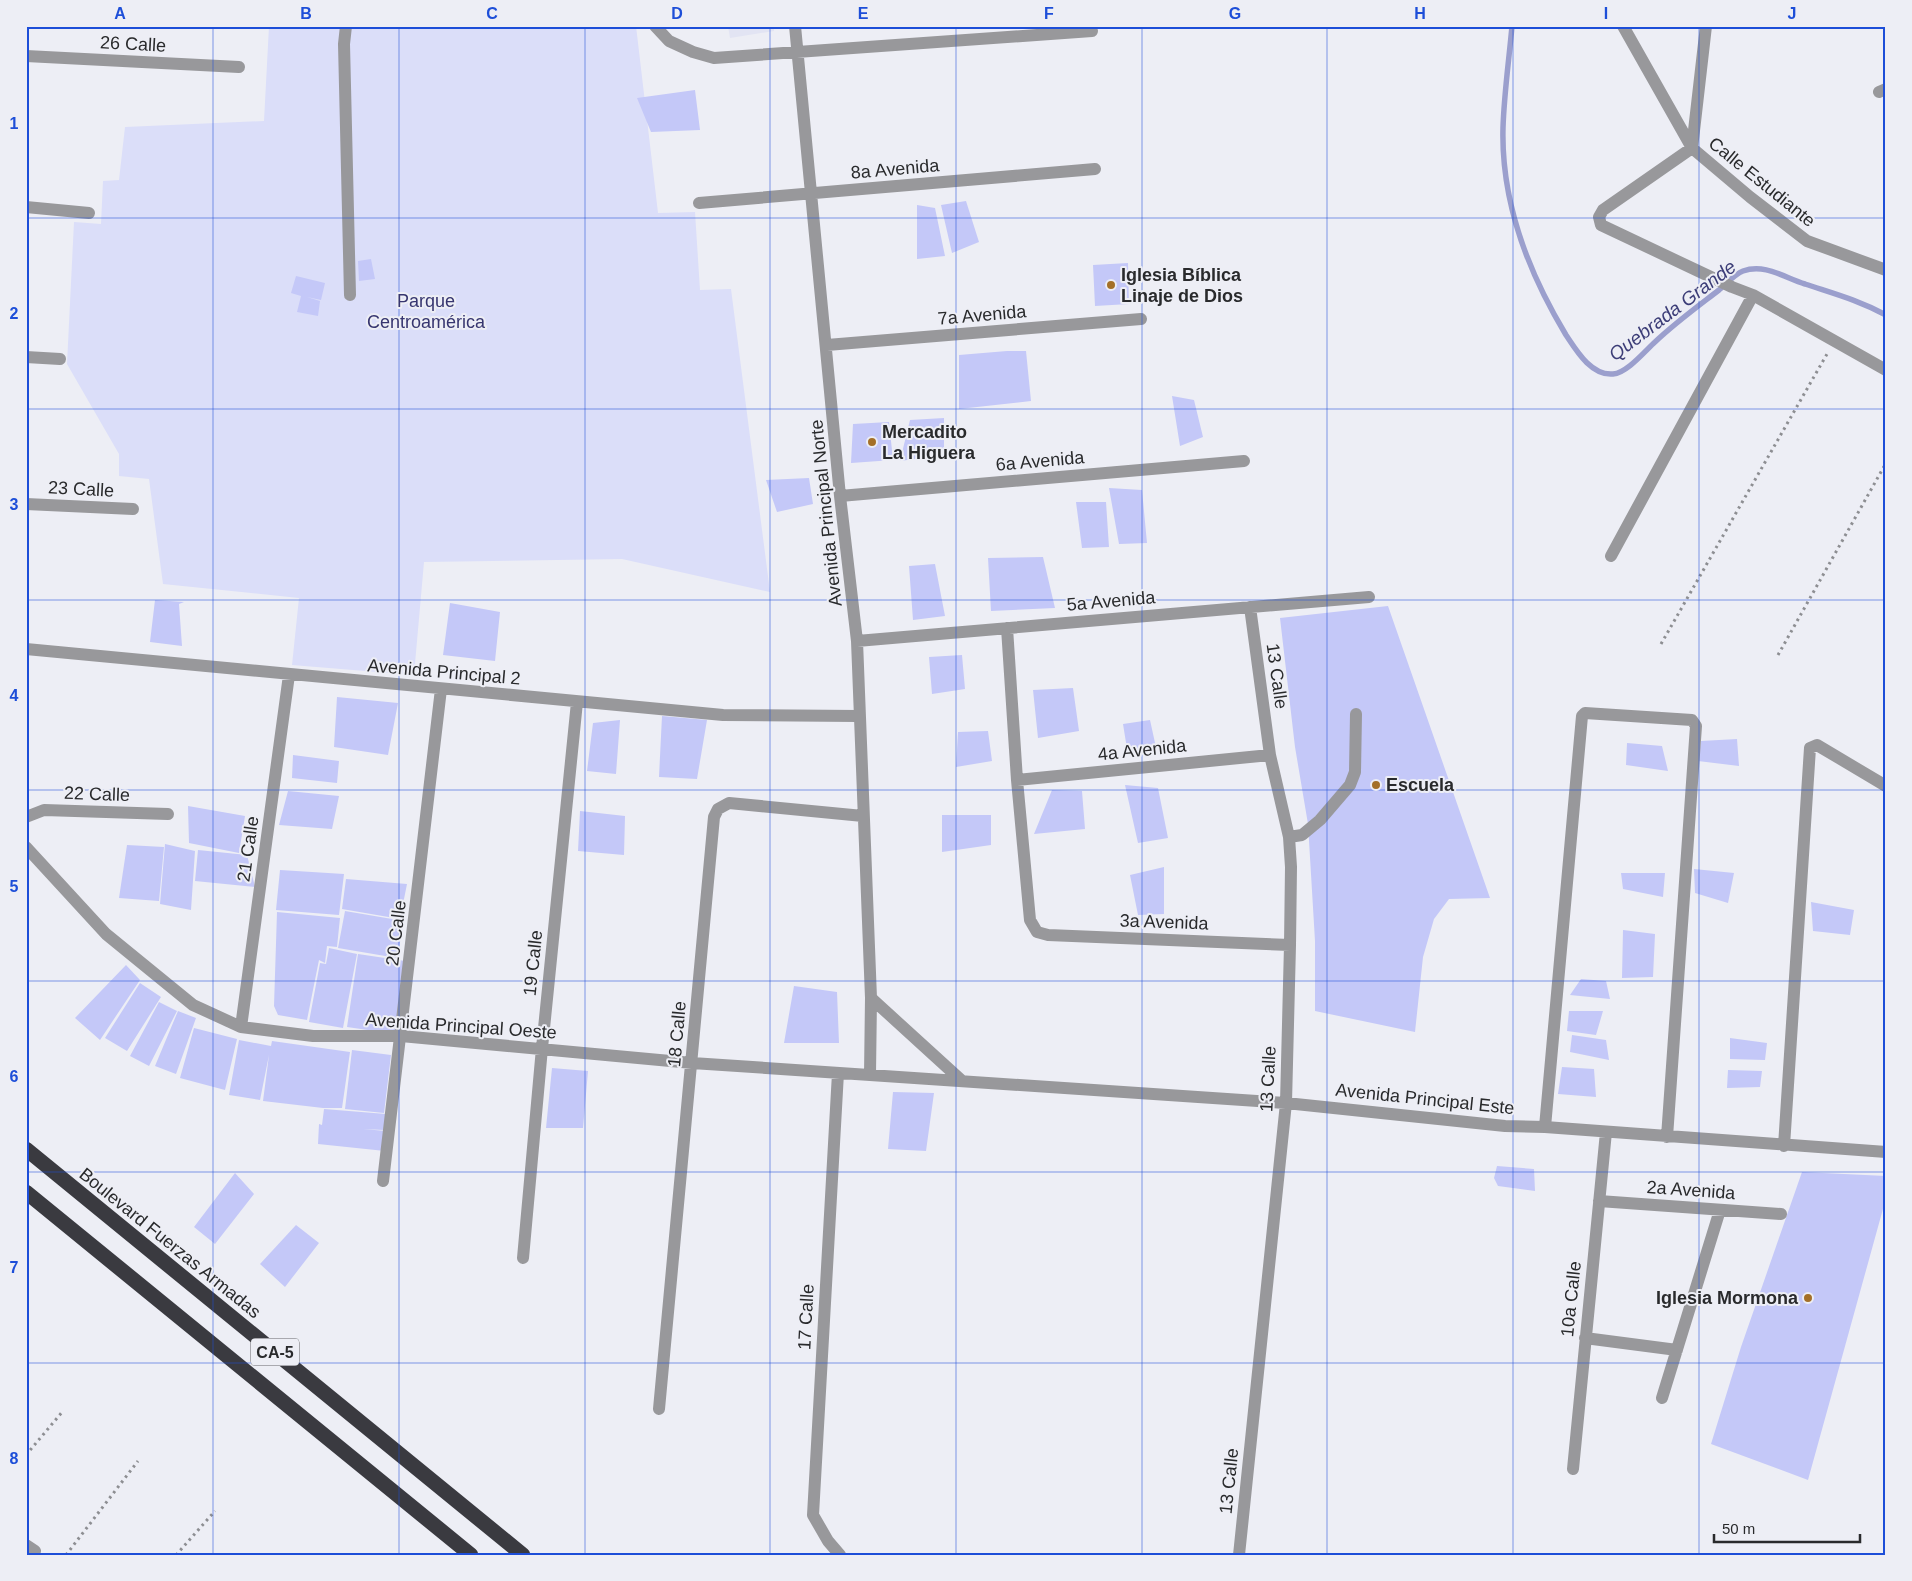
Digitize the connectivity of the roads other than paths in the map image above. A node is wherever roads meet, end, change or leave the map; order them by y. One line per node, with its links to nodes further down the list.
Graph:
1 (346, 26): 17 (street)
2 (655, 26): 7 (street)
3 (795, 26): 7 (street, Avenida Principal Norte)
4 (1623, 26): 10 (street, Calle Estudiante)
5 (1706, 26): 10 (street)
6 (1092, 31): 7 (street)
7 (797, 51): 12 (street, Avenida Principal Norte)
8 (26, 56): 9 (street, 26 Calle)
9 (239, 67)
10 (1692, 148): 16 (street, Calle Estudiante); 18 (street)
11 (1095, 169): 12 (street, 8a Avenida)
12 (810, 193): 13 (street, 8a Avenida); 20 (street, Avenida Principal Norte)
13 (699, 203)
14 (26, 207): 15 (street)
15 (89, 213)
16 (1886, 270)
17 (350, 295)
18 (1753, 295): 23 (street); 28 (street)
19 (1141, 319): 20 (street, 7a Avenida)
20 (827, 345): 25 (street, Avenida Principal Norte)
21 (26, 357): 22 (street)
22 (60, 360)
23 (1886, 370)
24 (1244, 461): 25 (street, 6a Avenida)
25 (840, 496): 32 (street, Avenida Principal Norte)
26 (26, 504): 27 (street, 23 Calle)
27 (133, 509)
28 (1611, 556)
29 (1369, 597): 30 (street, 5a Avenida)
30 (1250, 607): 31 (street, 5a Avenida); 39 (street, 13 Calle)
31 (1007, 628): 32 (street, 5a Avenida); 40 (street)
32 (856, 641): 38 (street, Avenida Principal Norte)
33 (26, 649): 34 (street, Avenida Principal 2)
34 (289, 675): 35 (street, Avenida Principal 2); 49 (street, 21 Calle)
35 (441, 689): 36 (street, Avenida Principal 2); 50 (street, 20 Calle)
36 (577, 702): 38 (street, Avenida Principal 2); 51 (street, 19 Calle)
37 (1356, 714): 45 (street)
38 (858, 716): 43 (street, Avenida Principal Norte)
39 (1270, 755): 40 (street, 4a Avenida); 45 (street, 13 Calle)
40 (1017, 780): 47 (street, 3a Avenida)
41 (1886, 786): 60 (street)
42 (168, 814): 44 (street, 22 Calle)
43 (863, 816): 48 (street, Avenida Principal Norte); 52 (street, 18 Calle)
44 (26, 817)
45 (1289, 837): 47 (street, 13 Calle)
46 (26, 847): 49 (street, Avenida Principal Oeste)
47 (1290, 945): 56 (street, 13 Calle)
48 (871, 998): 54 (street, Avenida Principal Norte); 55 (street)
49 (241, 1027): 50 (street, Avenida Principal Oeste)
50 (401, 1036): 51 (street, Avenida Principal Oeste); 63 (street, 20 Calle)
51 (542, 1048): 52 (street, Avenida Principal Oeste); 68 (street, 19 Calle)
52 (692, 1063): 53 (street, Avenida Principal Oeste); 72 (street, 18 Calle)
53 (838, 1073): 54 (street, Avenida Principal Oeste); 76 (street, 17 Calle)
54 (870, 1075): 55 (street, Avenida Principal Oeste)
55 (961, 1080): 56 (street, Avenida Principal Este)
56 (1286, 1104): 57 (street, Avenida Principal Este); 77 (street, 13 Calle)
57 (1545, 1127): 58 (street, Avenida Principal Este); 59 (street)
58 (1606, 1132): 59 (street, Avenida Principal Este); 65 (street, 10a Calle)
59 (1667, 1137): 60 (street, Avenida Principal Este)
60 (1784, 1146): 62 (street, Avenida Principal Este)
61 (26, 1149): 75 (highway, Boulevard Fuerzas Armadas / CA-5)
62 (1886, 1152)
63 (383, 1181)
64 (26, 1192): 74 (highway, CA-5)
65 (1599, 1201): 66 (street, 2a Avenida); 69 (street, 10a Calle)
66 (1720, 1210): 67 (street, 2a Avenida); 70 (street)
67 (1781, 1214)
68 (523, 1258)
69 (1585, 1338): 70 (street); 73 (street, 10a Calle)
70 (1678, 1350): 71 (street)
71 (1662, 1398)
72 (660, 1409)
73 (1573, 1469)
74 (471, 1555)
75 (523, 1555)
76 (840, 1555)
77 (1239, 1555)

